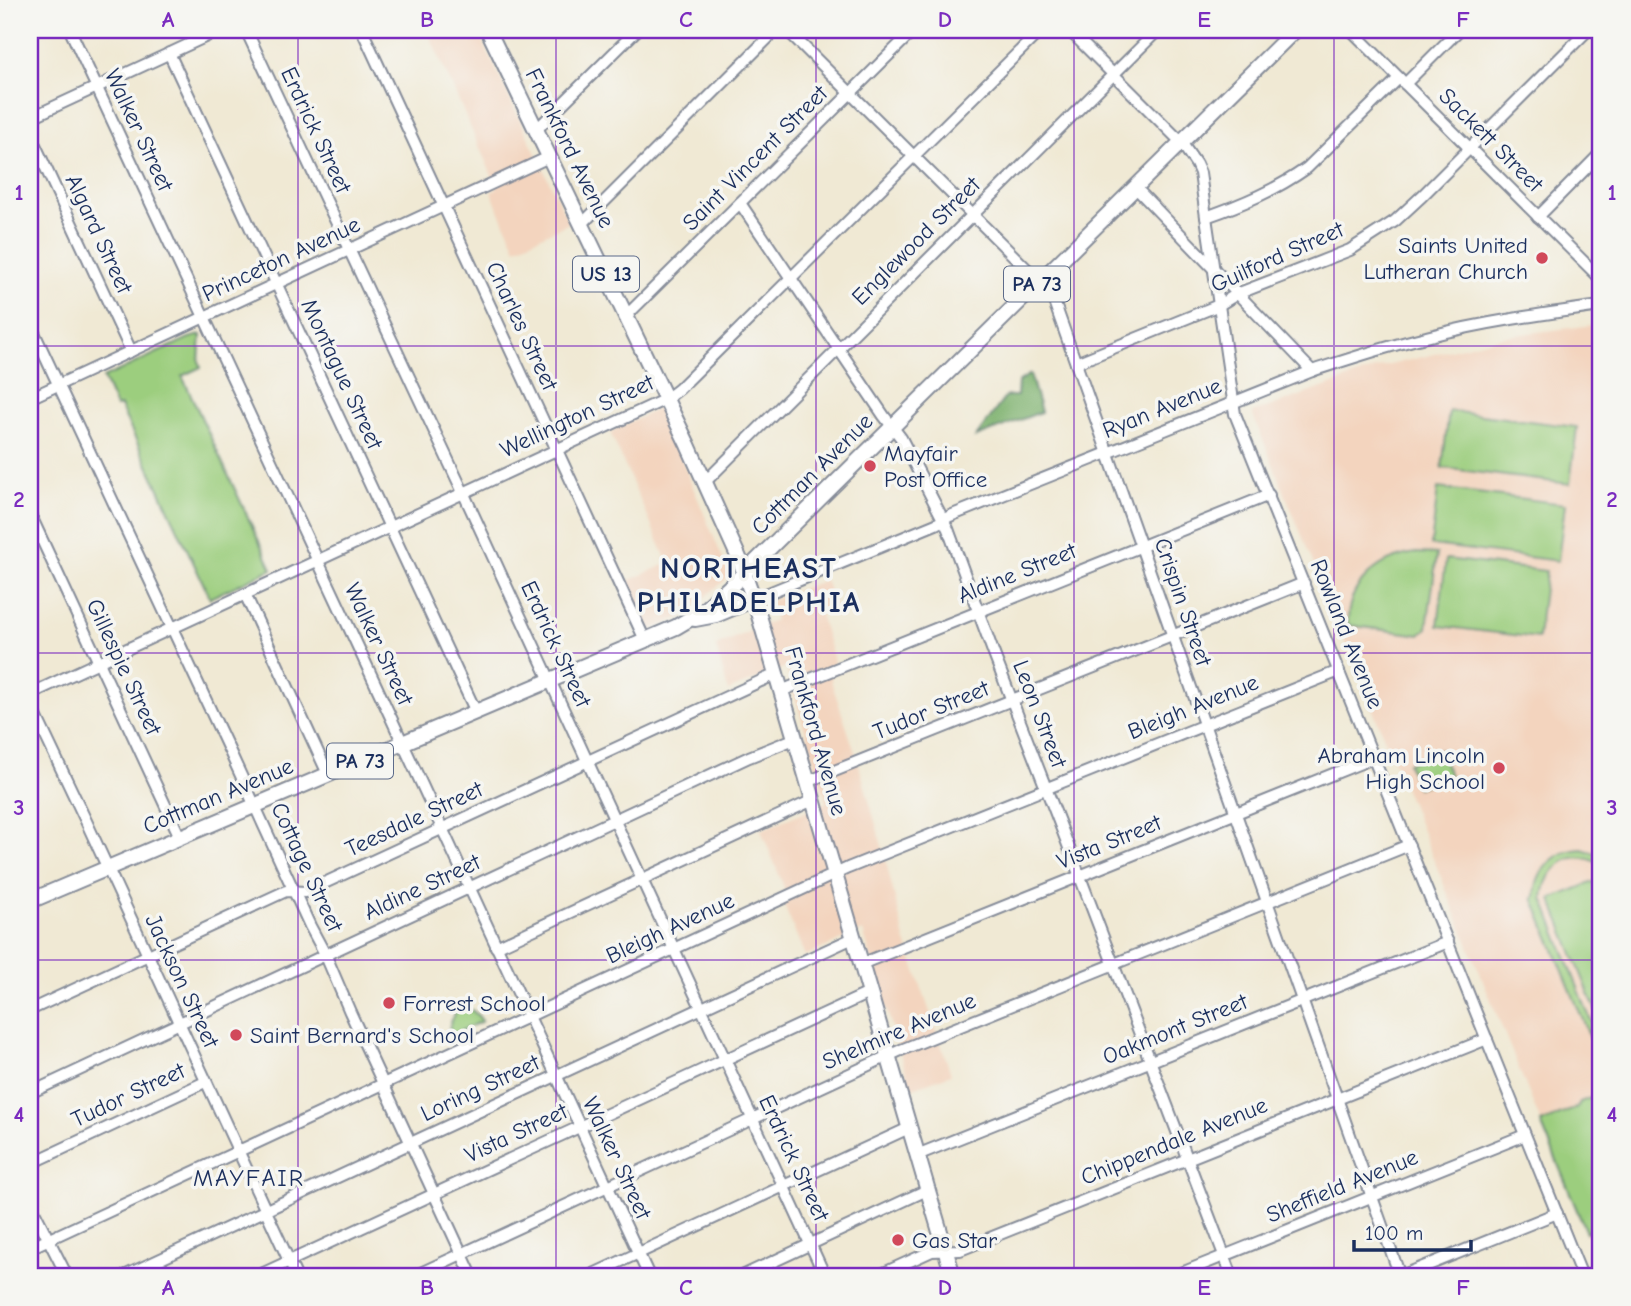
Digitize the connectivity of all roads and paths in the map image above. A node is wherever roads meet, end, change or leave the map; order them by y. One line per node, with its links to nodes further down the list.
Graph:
1 (70, 30): 20 (street, Walker Street)
2 (220, 30): 17 (street)
3 (246, 30): 37 (street, Erdrick Street)
4 (362, 30): 32 (street, Charles Street)
5 (637, 30): 23 (street)
6 (776, 30): 36 (street)
7 (787, 30): 21 (street, Crispin Street)
8 (914, 30): 21 (street, Saint Vincent Street)
9 (1041, 30): 28 (street, Wellington Street)
10 (1069, 30): 18 (street, Rowland Avenue)
11 (1158, 30): 18 (street, Englewood Street)
12 (1295, 30): 25 (main road, Cottman Avenue / PA 73)
13 (1351, 30): 19 (street, Sackett Street)
14 (1459, 30): 19 (street)
15 (1588, 30): 26 (street, Guilford Street)
16 (491, 31): 23 (main road, Frankford Avenue / US 13)
17 (169, 53): 20 (street); 42 (street, Montague Street)
18 (1113, 73): 25 (street, Rowland Avenue); 33 (street, Englewood Street)
19 (1402, 81): 26 (street, Sackett Street); 34 (street)
20 (96, 87): 22 (street); 47 (street, Walker Street)
21 (850, 93): 28 (street, Crispin Street); 31 (street, Saint Vincent Street)
22 (30, 118)
23 (537, 130): 29 (main road, Frankford Avenue / US 13)
24 (30, 134): 50 (street, Algard Street)
25 (1181, 142): 30 (main road, Cottman Avenue / PA 73); 34 (street, Rowland Avenue)
26 (1470, 148): 35 (street, Sackett Street); 43 (street, Guilford Street)
27 (1601, 153): 35 (street)
28 (914, 156): 33 (street, Crispin Street); 39 (street, Wellington Street)
29 (549, 157): 32 (street, Princeton Avenue); 36 (main road, Frankford Avenue / US 13)
30 (1135, 187): 38 (street); 41 (main road, Cottman Avenue / PA 73)
31 (740, 203): 39 (street, Leon Street); 46 (street, Saint Vincent Street)
32 (443, 206): 37 (street, Princeton Avenue); 58 (street, Charles Street)
33 (972, 214): 41 (street, Crispin Street); 49 (street, Englewood Street)
34 (1206, 217): 38 (street, Rowland Avenue)
35 (1538, 217): 40 (street, Sackett Street)
36 (582, 224): 46 (main road, Frankford Avenue / US 13)
37 (349, 250): 42 (street, Princeton Avenue); 61 (street, Erdrick Street)
38 (1214, 269): 43 (street); 44 (street, Rowland Avenue)
39 (791, 278): 49 (street, Leon Street); 55 (street, Wellington Street)
40 (1601, 279)
41 (1040, 281): 51 (street, Crispin Street); 57 (main road, Cottman Avenue / PA 73)
42 (276, 283): 47 (street, Princeton Avenue); 65 (street, Montague Street)
43 (1237, 295): 44 (street, Guilford Street); 52 (street)
44 (1219, 305): 51 (street, Guilford Street); 56 (street, Rowland Avenue)
45 (1601, 306): 52 (street, Ryan Avenue)
46 (626, 316): 55 (main road, Frankford Avenue / US 13)
47 (204, 318): 50 (street, Princeton Avenue); 67 (street, Walker Street)
48 (30, 324): 53 (street, Cottage Street)
49 (838, 348): 57 (street, Leon Street); 60 (street, Englewood Street)
50 (131, 351): 53 (street, Princeton Avenue)
51 (1076, 363): 59 (street, Crispin Street)
52 (1312, 371): 56 (street, Ryan Avenue)
53 (58, 385): 54 (street, Princeton Avenue); 74 (street, Cottage Street)
54 (30, 398)
55 (666, 398): 58 (street, Wellington Street); 60 (main road, Frankford Avenue / US 13)
56 (1235, 401): 59 (street, Ryan Avenue); 62 (street, Rowland Avenue)
57 (892, 427): 64 (street, Leon Street); 68 (main road, Cottman Avenue / PA 73)
58 (557, 449): 61 (street, Wellington Street); 76 (street, Charles Street)
59 (1108, 452): 64 (street, Ryan Avenue); 66 (street, Crispin Street)
60 (705, 482): 68 (main road, Frankford Avenue / US 13)
61 (463, 492): 65 (street, Wellington Street); 80 (street, Erdrick Street)
62 (1269, 495): 66 (street, Aldine Street); 69 (street, Rowland Avenue)
63 (30, 514): 77 (street, Gillespie Street)
64 (944, 520): 71 (street, Ryan Avenue); 72 (street, Leon Street)
65 (390, 527): 67 (street, Wellington Street); 85 (street, Montague Street)
66 (1141, 546): 72 (street, Aldine Street); 75 (street, Crispin Street)
67 (318, 561): 70 (street, Wellington Street); 88 (street, Walker Street)
68 (744, 572): 71 (main road, Frankford Avenue / US 13); 73 (main road, Cottman Avenue / PA 73)
69 (1304, 583): 75 (street, Tudor Street); 78 (street, Rowland Avenue)
70 (245, 594): 74 (street, Wellington Street); 91 (street)
71 (754, 599): 73 (main road); 79 (main road, Frankford Avenue / US 13)
72 (979, 611): 81 (street, Aldine Street); 83 (street, Leon Street)
73 (690, 620): 76 (main road, Cottman Avenue / PA 73)
74 (172, 628): 77 (street, Wellington Street); 95 (street, Cottage Street)
75 (1172, 636): 83 (street, Tudor Street); 86 (street, Crispin Street)
76 (645, 640): 80 (main road, Cottman Avenue / PA 73)
77 (98, 662): 82 (street, Wellington Street); 99 (street, Gillespie Street)
78 (1339, 671): 86 (street, Bleigh Avenue); 89 (street, Rowland Avenue)
79 (776, 674): 81 (main road, Frankford Avenue / US 13); 90 (street, Teesdale Street)
80 (550, 680): 85 (main road, Cottman Avenue / PA 73); 90 (street, Erdrick Street)
81 (781, 691): 87 (main road, Frankford Avenue / US 13)
82 (30, 694)
83 (1012, 700): 92 (street, Tudor Street); 93 (street, Leon Street)
84 (30, 703): 101 (street, Jackson Street)
85 (476, 712): 88 (main road, Cottman Avenue / PA 73)
86 (1204, 725): 93 (street, Bleigh Avenue); 96 (street, Crispin Street)
87 (794, 739): 92 (main road, Frankford Avenue / US 13); 97 (street, Aldine Street)
88 (402, 743): 91 (main road, Cottman Avenue / PA 73); 98 (street, Walker Street)
89 (1373, 758): 96 (street, Vista Street); 100 (street, Rowland Avenue)
90 (588, 761): 97 (street, Erdrick Street); 98 (street, Teesdale Street)
91 (328, 774): 95 (main road, Cottman Avenue / PA 73)
92 (807, 782): 94 (main road, Frankford Avenue / US 13)
93 (1046, 788): 102 (street, Bleigh Avenue); 103 (street, Leon Street)
94 (813, 800): 102 (main road, Frankford Avenue / US 13); 104 (street)
95 (255, 806): 99 (main road, Cottman Avenue / PA 73); 106 (street, Cottage Street)
96 (1235, 814): 103 (street, Vista Street); 108 (street, Crispin Street)
97 (615, 820): 104 (street, Erdrick Street); 105 (street, Aldine Street)
98 (442, 829): 105 (street, Walker Street); 106 (street, Teesdale Street)
99 (180, 837): 101 (main road, Cottman Avenue / PA 73)
100 (1409, 845): 108 (street, Shelmire Avenue); 110 (street, Rowland Avenue)
101 (107, 868): 107 (main road, Cottman Avenue / PA 73); 113 (street, Jackson Street)
102 (835, 874): 109 (main road, Frankford Avenue / US 13); 112 (street, Bleigh Avenue)
103 (1079, 876): 115 (street, Vista Street); 116 (street, Leon Street)
104 (642, 879): 111 (street); 112 (street, Erdrick Street)
105 (469, 888): 111 (street, Walker Street); 114 (street, Aldine Street)
106 (294, 892): 113 (street, Teesdale Street); 114 (street, Cottage Street)
107 (31, 897)
108 (1267, 903): 116 (street, Shelmire Avenue); 118 (street, Crispin Street)
109 (853, 938): 115 (main road, Frankford Avenue / US 13); 119 (street, Loring Street)
110 (1448, 942): 118 (street, Oakmont Street); 123 (street, Rowland Avenue)
111 (496, 947): 121 (street, Walker Street)
112 (674, 949): 119 (street, Erdrick Street); 121 (street, Bleigh Avenue)
113 (147, 956): 120 (street, Teesdale Street); 122 (street, Jackson Street)
114 (326, 956): 122 (street, Aldine Street); 129 (street, Cottage Street)
115 (861, 964): 117 (main road, Frankford Avenue / US 13)
116 (1113, 965): 124 (street, Shelmire Avenue); 126 (street, Leon Street)
117 (869, 993): 124 (main road, Frankford Avenue / US 13); 125 (street, Vista Street)
118 (1301, 1001): 126 (street, Oakmont Street); 131 (street, Crispin Street)
119 (701, 1008): 125 (street, Erdrick Street); 127 (street, Loring Street)
120 (30, 1010)
121 (528, 1017): 127 (street, Walker Street); 129 (street, Bleigh Avenue)
122 (180, 1023): 128 (street, Jackson Street); 130 (street, Aldine Street)
123 (1487, 1039): 131 (street, Chippendale Avenue); 135 (street, Rowland Avenue)
124 (888, 1056): 132 (street, Shelmire Avenue); 134 (main road, Frankford Avenue / US 13)
125 (725, 1060): 132 (street, Erdrick Street); 133 (street, Vista Street)
126 (1151, 1061): 138 (street, Oakmont Street); 139 (street, Leon Street)
127 (556, 1076): 133 (street, Walker Street); 136 (street, Loring Street)
128 (205, 1082): 137 (street, Jackson Street); 140 (street, Tudor Street)
129 (383, 1084): 136 (street, Cottage Street); 137 (street, Bleigh Avenue)
130 (30, 1093)
131 (1337, 1099): 139 (street, Chippendale Avenue); 145 (street, Crispin Street)
132 (752, 1119): 141 (street, Shelmire Avenue); 142 (street, Erdrick Street)
133 (580, 1127): 141 (street, Walker Street); 144 (street, Vista Street)
134 (909, 1128): 138 (main road, Frankford Avenue / US 13); 142 (street)
135 (1525, 1135): 145 (street, Sheffield Avenue); 148 (street, Rowland Avenue)
136 (411, 1143): 144 (street, Cottage Street); 147 (street, Loring Street)
137 (238, 1152): 147 (street, Jackson Street); 149 (street, Bleigh Avenue)
138 (917, 1155): 143 (main road, Frankford Avenue / US 13)
139 (1188, 1159): 152 (street, Chippendale Avenue); 155 (street, Leon Street)
140 (30, 1164)
141 (607, 1186): 153 (street, Walker Street); 154 (street, Shelmire Avenue)
142 (784, 1186): 150 (street, Erdrick Street); 153 (street)
143 (928, 1190): 150 (street); 152 (main road, Frankford Avenue / US 13)
144 (434, 1194): 154 (street, Cottage Street); 156 (street, Vista Street)
145 (1371, 1197): 155 (street, Sheffield Avenue); 171 (street, Crispin Street)
146 (30, 1203): 149 (street)
147 (265, 1210): 156 (street, Jackson Street); 158 (street, Loring Street)
148 (1557, 1213): 171 (street); 172 (street, Rowland Avenue)
149 (48, 1240): 151 (street, Bleigh Avenue); 157 (street)
150 (811, 1244): 165 (street); 166 (street, Erdrick Street)
151 (30, 1248)
152 (945, 1251): 167 (street, Chippendale Avenue); 168 (main road, Frankford Avenue / US 13)
153 (638, 1253): 163 (street); 164 (street, Walker Street)
154 (462, 1254): 161 (street, Shelmire Avenue); 162 (street, Cottage Street)
155 (1225, 1256): 169 (street, Sheffield Avenue); 170 (street, Leon Street)
156 (289, 1261): 159 (street, Vista Street); 160 (street, Jackson Street)
157 (66, 1276)
158 (124, 1276)
159 (257, 1276)
160 (296, 1276)
161 (414, 1276)
162 (472, 1276)
163 (589, 1276)
164 (649, 1276)
165 (742, 1276)
166 (825, 1276)
167 (877, 1276)
168 (953, 1276)
169 (1174, 1276)
170 (1233, 1276)
171 (1400, 1276)
172 (1582, 1276)

